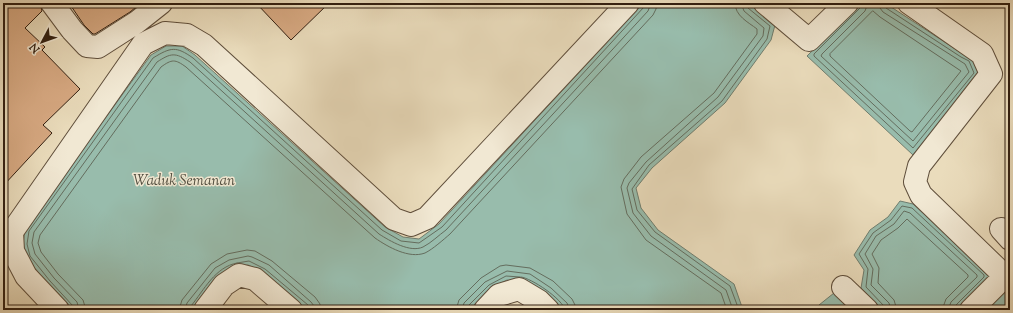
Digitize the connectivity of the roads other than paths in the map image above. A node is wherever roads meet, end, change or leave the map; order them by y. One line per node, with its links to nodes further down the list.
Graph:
1 (53, 3): 2 (street)
2 (161, 3)
3 (628, 3): 9 (street)
4 (765, 3): 5 (street)
5 (847, 3)
6 (909, 3): 7 (street)
7 (1007, 279): 15 (street)
8 (843, 286): 14 (street)
9 (58, 310)
10 (205, 310): 11 (street)
11 (291, 310)
12 (485, 310): 13 (street)
13 (548, 310)
14 (867, 310)
15 (971, 310)

